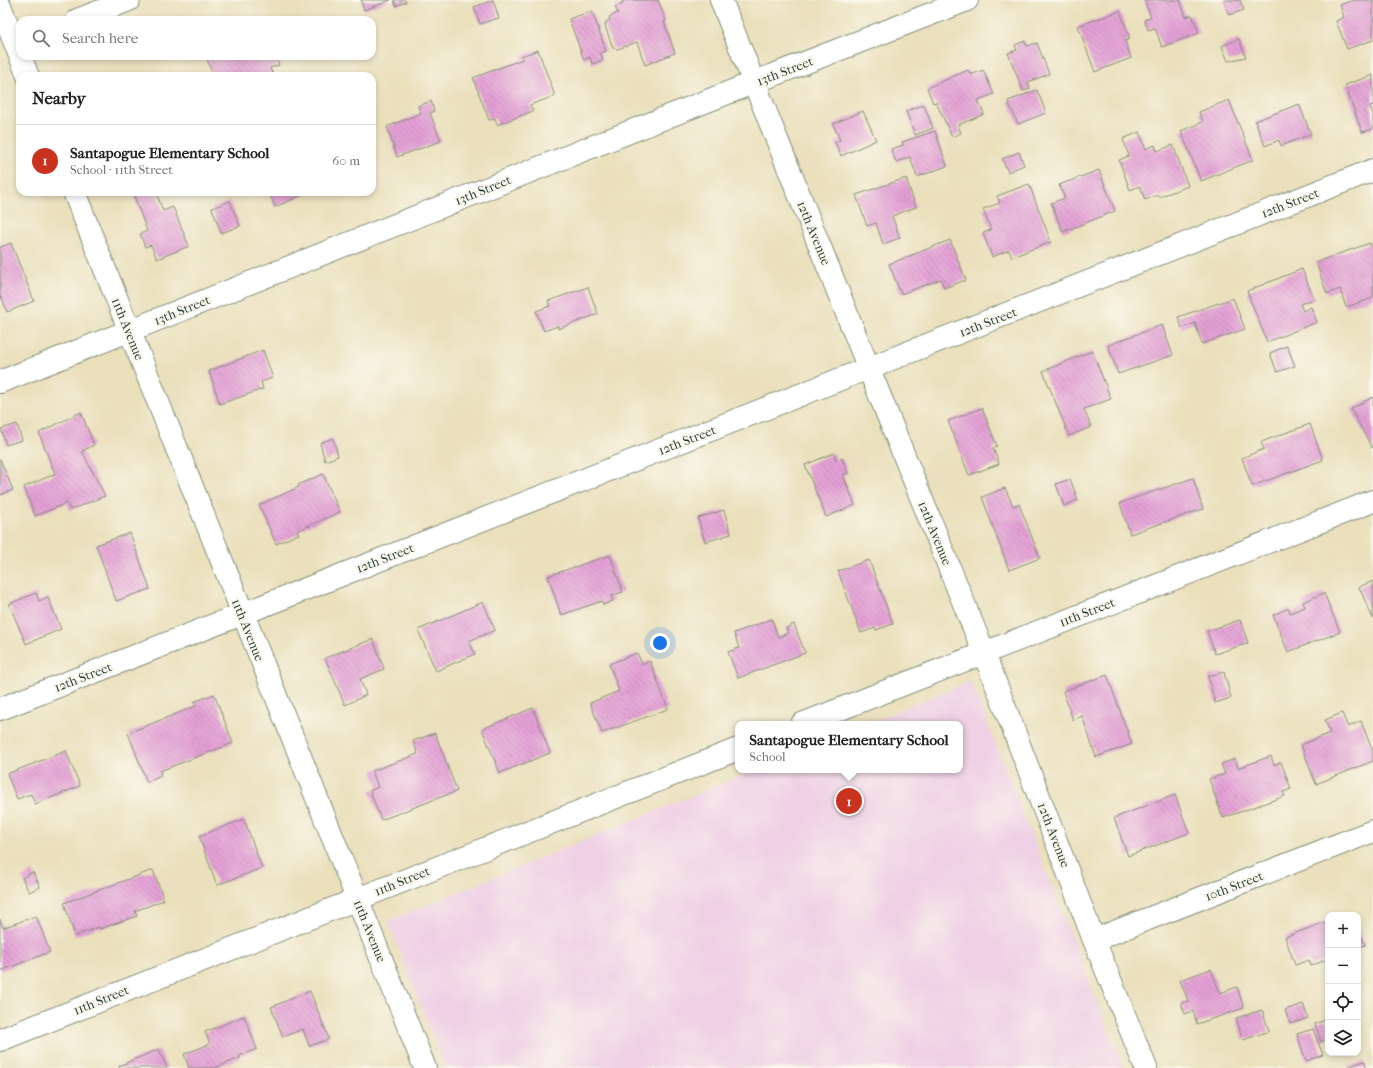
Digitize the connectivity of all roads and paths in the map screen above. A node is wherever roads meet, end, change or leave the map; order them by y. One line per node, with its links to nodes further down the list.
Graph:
1 (129, 0): 5 (street)
2 (721, 0): 9 (street, 12th Avenue)
3 (967, 0): 9 (street, 13th Street)
4 (0, 6): 6 (street)
5 (87, 16)
6 (12, 45)
7 (20, 60): 8 (street)
8 (26, 72)
9 (755, 82): 12 (street, 13th Street); 13 (street, 12th Avenue)
10 (1373, 170): 13 (street, 12th Street)
11 (76, 196): 12 (street, 11th Avenue)
12 (129, 331): 14 (street, 13th Street); 16 (street, 11th Avenue)
13 (868, 369): 16 (street, 12th Street); 17 (street, 12th Avenue)
14 (0, 382)
15 (1373, 501): 17 (street, 11th Street)
16 (242, 614): 18 (street, 12th Street); 22 (street, 11th Avenue)
17 (984, 653): 19 (street, 11th Street); 23 (street, 12th Avenue)
18 (0, 709)
19 (810, 721)
20 (735, 750): 22 (street, 11th Street)
21 (1373, 831): 23 (street, 10th Street)
22 (357, 899): 24 (street, 11th Street); 25 (street, 11th Avenue)
23 (1094, 940): 26 (street, 12th Avenue)
24 (0, 1040)
25 (425, 1068)
26 (1146, 1068)

